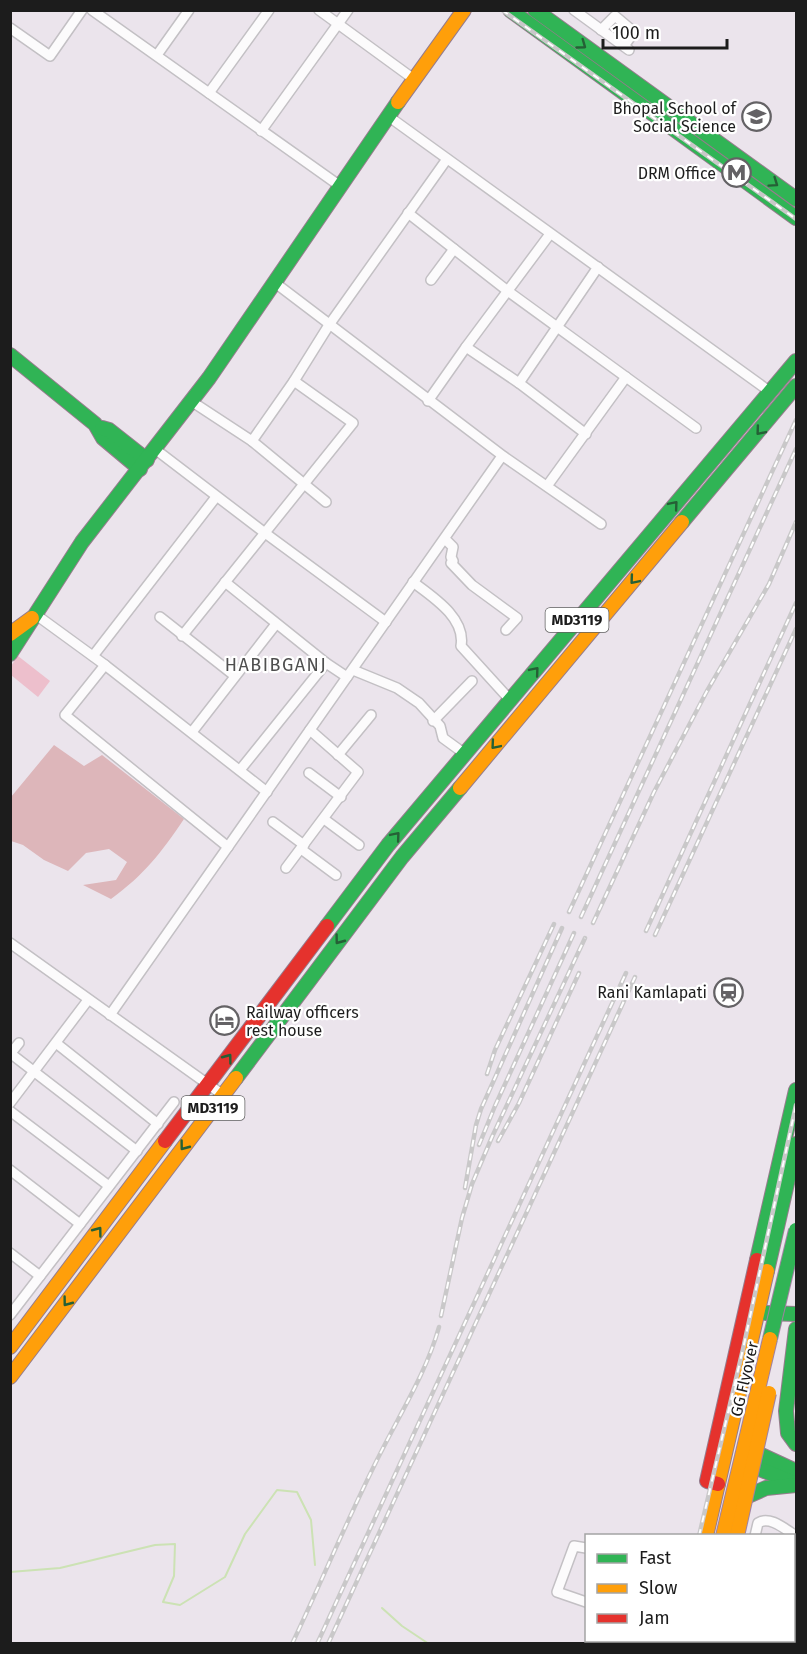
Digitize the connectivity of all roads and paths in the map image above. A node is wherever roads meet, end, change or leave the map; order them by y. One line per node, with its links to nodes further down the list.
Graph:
1 (82, 10): 12 (street)
2 (92, 10): 14 (street)
3 (189, 10): 14 (street)
4 (269, 10): 16 (street)
5 (319, 10): 11 (street)
6 (348, 10): 11 (street)
7 (464, 10): 15 (main road)
8 (510, 10): 23 (main road)
9 (535, 10): 21 (main road, one-way to 21)
10 (574, 10): 13 (street)
11 (338, 24): 15 (street); 18 (street)
12 (10, 27)
13 (601, 30): 13 (street)
14 (157, 56): 16 (street)
15 (415, 80): 17 (main road)
16 (208, 93): 18 (street)
17 (388, 116): 19 (street); 20 (main road)
18 (261, 131): 20 (street)
19 (447, 159): 22 (street); 24 (street)
20 (340, 186): 28 (main road)
21 (796, 199)
22 (408, 213): 25 (street); 30 (street)
23 (796, 218)
24 (550, 234): 26 (street); 29 (street)
25 (454, 249): 27 (street); 29 (street)
26 (598, 267): 31 (street); 39 (street)
27 (431, 280)
28 (274, 282): 30 (street); 41 (main road)
29 (509, 292): 31 (street); 32 (street)
30 (329, 325): 36 (street); 40 (street)
31 (557, 327): 35 (street); 37 (street)
32 (466, 347): 37 (street); 40 (street)
33 (10, 355): 46 (main road)
34 (796, 361): 39 (main road, MD3119)
35 (626, 377): 42 (street); 43 (street)
36 (294, 381): 44 (street); 47 (street)
37 (519, 383): 43 (street)
38 (796, 386): 55 (main road, MD3119, one-way to 55)
39 (769, 391): 53 (main road, MD3119, one-way to 39)
40 (423, 397): 45 (street)
41 (191, 401): 44 (street); 46 (main road)
42 (696, 428)
43 (586, 434): 48 (street)
44 (252, 441): 47 (street)
45 (502, 456): 48 (street); 54 (street)
46 (147, 459): 49 (street); 58 (main road)
47 (304, 483): 50 (street); 52 (street)
48 (547, 486): 51 (street)
49 (216, 496): 52 (street); 66 (street)
50 (326, 502)
51 (601, 524)
52 (265, 533): 56 (street); 60 (street)
53 (648, 536): 55 (main road); 72 (main road, MD3119, one-way to 53)
54 (445, 539): 57 (street); 62 (street)
55 (661, 548): 99 (main road, MD3119, one-way to 99)
56 (225, 582): 61 (street); 64 (street)
57 (413, 582): 60 (street); 72 (street)
58 (34, 616): 63 (main road); 66 (street)
59 (160, 617): 64 (street)
60 (386, 622): 69 (street)
61 (276, 624): 67 (street); 70 (street)
62 (506, 630)
63 (15, 631): 65 (main road)
64 (182, 636): 70 (street)
65 (10, 654)
66 (93, 656): 68 (street)
67 (326, 663): 69 (street); 79 (street)
68 (105, 665): 76 (street); 86 (street)
69 (350, 674): 74 (street); 75 (street)
70 (236, 676): 76 (street)
71 (472, 681): 74 (street)
72 (511, 701): 77 (main road, MD3119)
73 (371, 715): 78 (street)
74 (433, 721): 77 (street)
75 (310, 730): 78 (street); 81 (street)
76 (192, 732): 79 (street)
77 (465, 754): 97 (main road, MD3119, one-way to 77)
78 (338, 755): 82 (street)
79 (240, 770): 81 (street)
80 (309, 773): 82 (street)
81 (267, 792): 86 (street)
82 (341, 797): 83 (street)
83 (324, 819): 85 (street); 87 (street)
84 (273, 822): 87 (street)
85 (359, 844)
86 (228, 847): 92 (street)
87 (303, 847): 88 (street); 89 (street)
88 (286, 868)
89 (336, 875)
90 (10, 943): 91 (street)
91 (88, 1000): 92 (street); 94 (street)
92 (110, 1015): 97 (street)
93 (19, 1043): 95 (street)
94 (56, 1043): 96 (street); 103 (street)
95 (11, 1053): 96 (street)
96 (35, 1071): 101 (street); 105 (street)
97 (208, 1085): 99 (street); 118 (main road, MD3119, one-way to 97)
98 (796, 1090): 124 (main road)
99 (223, 1095): 119 (main road, MD3119, one-way to 119)
100 (174, 1102): 103 (street)
101 (10, 1103)
102 (10, 1111): 108 (street)
103 (158, 1124): 105 (street)
104 (796, 1144): 122 (main road)
105 (137, 1151): 108 (street)
106 (10, 1170): 109 (street)
107 (796, 1171): 114 (main road)
108 (109, 1186): 109 (street)
109 (80, 1224): 113 (street)
110 (796, 1230): 129 (main road, GG Flyover, bridge)
111 (10, 1253): 113 (street)
112 (796, 1273): 130 (main road, GG Flyover, bridge)
113 (40, 1276): 116 (street)
114 (765, 1313): 115 (main road); 120 (main road)
115 (796, 1314)
116 (10, 1315)
117 (796, 1329): 121 (main road)
118 (10, 1347)
119 (10, 1377)
120 (741, 1415): 122 (main road); 123 (main road)
121 (794, 1442): 123 (main road)
122 (729, 1451): 123 (main road); 124 (main road); 125 (main road); 126 (main road)
123 (788, 1467)
124 (718, 1484): 127 (main road)
125 (796, 1484): 126 (main road)
126 (719, 1513): 128 (main road)
127 (706, 1534)
128 (715, 1534)
129 (723, 1534)
130 (736, 1534)
131 (755, 1534): 132 (street)
132 (793, 1534)
133 (585, 1548): 134 (street)
134 (585, 1602)

